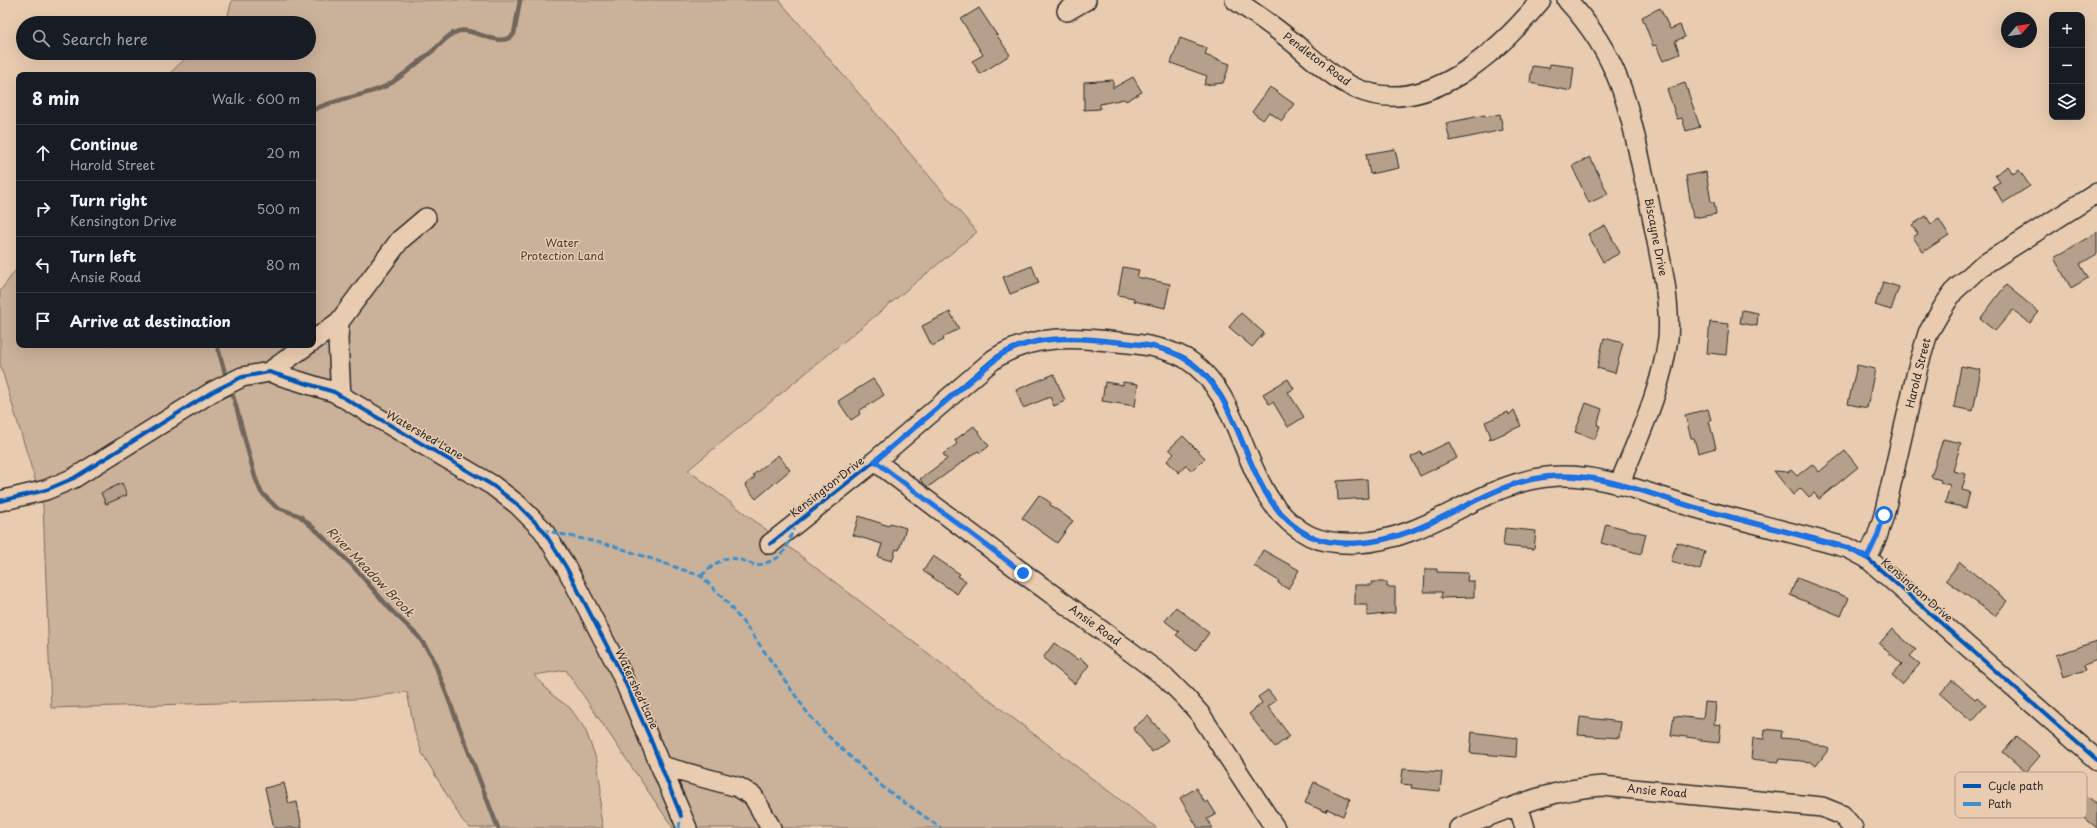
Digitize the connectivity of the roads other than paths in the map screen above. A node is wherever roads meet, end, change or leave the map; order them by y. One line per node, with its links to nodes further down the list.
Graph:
1 (1086, 0): 5 (street)
2 (1236, 0): 3 (street, Pendleton Road)
3 (1541, 0)
4 (1567, 0): 14 (street, Biscayne Drive)
5 (1067, 11)
6 (2097, 193): 17 (street, Harold Street)
7 (426, 218): 8 (street)
8 (339, 322): 9 (street); 12 (street)
9 (316, 339)
10 (303, 348): 11 (street)
11 (269, 372): 12 (street, Watershed Lane); 15 (street, Watershed Lane)
12 (341, 397): 19 (street, Watershed Lane)
13 (875, 461): 14 (street, Kensington Drive); 16 (street, Kensington Drive); 23 (street, Ansie Road)
14 (1619, 485): 17 (street, Kensington Drive)
15 (0, 501)
16 (770, 544)
17 (1867, 558): 18 (street, Kensington Drive)
18 (2097, 760)
19 (661, 766): 21 (street, Watershed Lane); 22 (street)
20 (1518, 805): 24 (street, Ansie Road); 25 (street); 26 (street, Ansie Road)
21 (684, 822)
22 (771, 828)
23 (1274, 828)
24 (1459, 828)
25 (1525, 828)
26 (1853, 828)

